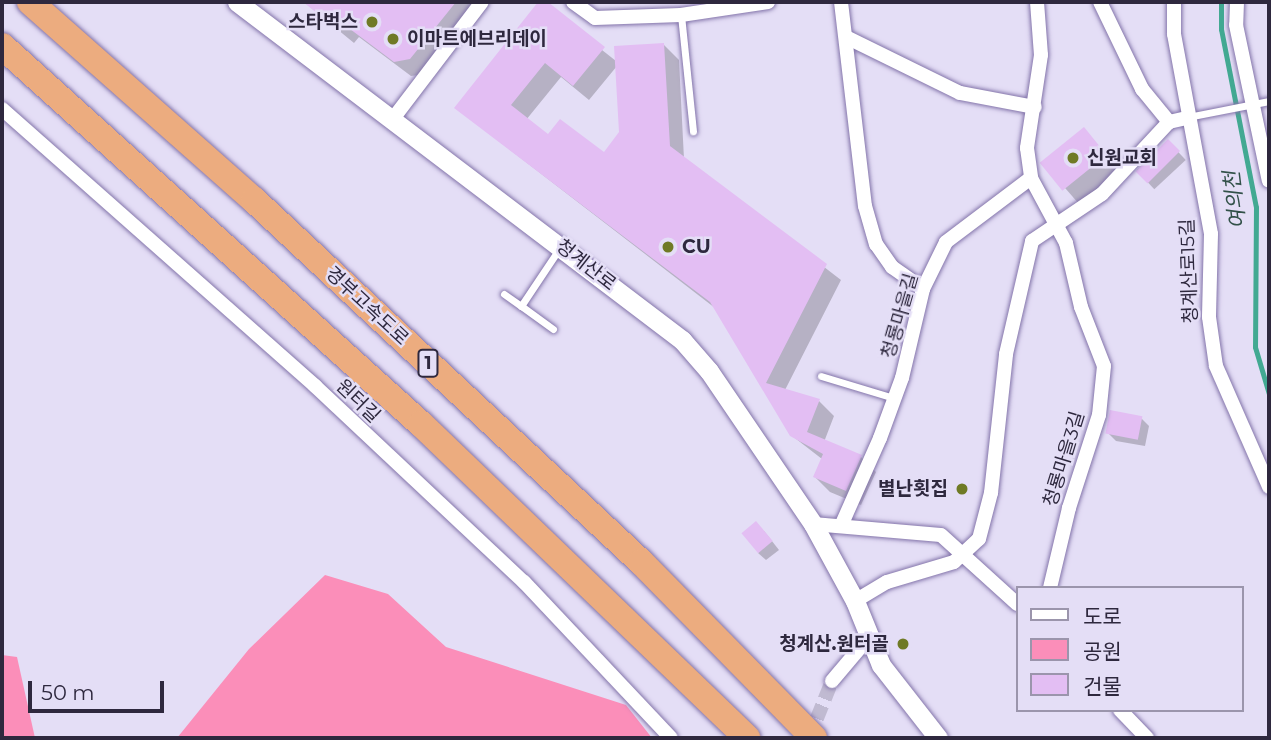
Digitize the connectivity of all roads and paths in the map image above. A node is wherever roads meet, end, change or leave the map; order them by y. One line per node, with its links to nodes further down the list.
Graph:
1 (30, 2): 44 (highway, 경부고속도로 / 1)
2 (237, 2): 19 (street, 청계산로)
3 (482, 2): 19 (street)
4 (573, 2): 12 (street)
5 (768, 2): 11 (street)
6 (841, 2): 13 (street)
7 (1037, 2): 16 (street)
8 (1100, 2): 20 (street)
9 (1174, 2): 18 (street, 청계산로15길)
10 (1237, 2): 15 (street)
11 (722, 6): 12 (street)
12 (681, 15): 21 (lane)
13 (846, 37): 16 (street); 26 (street)
14 (2, 46): 43 (highway)
15 (1262, 103): 18 (lane); 23 (street)
16 (1035, 107): 22 (street)
17 (2, 109): 42 (street, 원터길)
18 (1187, 118): 20 (street); 32 (street, 청계산로15길)
19 (392, 120): 25 (street, 청계산로)
20 (1169, 122): 24 (street)
21 (693, 131)
22 (1031, 178): 24 (street, 청룡마을3길); 26 (street, 청룡마을길)
23 (1269, 181)
24 (1056, 223): 35 (street); 36 (street, 청룡마을3길)
25 (561, 246): 28 (lane); 33 (street, 청계산로)
26 (923, 289): 31 (street, 청룡마을길)
27 (504, 294): 28 (lane)
28 (521, 306): 29 (lane)
29 (553, 329)
30 (821, 376): 31 (lane)
31 (895, 398): 34 (street, 청룡마을길)
32 (1269, 487)
33 (813, 524): 34 (street); 37 (street, 청계산로)
34 (841, 526): 35 (street)
35 (965, 553): 37 (street); 38 (street)
36 (1051, 586)
37 (855, 601): 39 (street, 청계산로)
38 (1016, 603)
39 (870, 636): 40 (street); 45 (street, 청계산로)
40 (832, 681)
41 (1122, 712): 46 (street)
42 (671, 738)
43 (747, 738)
44 (814, 738)
45 (938, 738)
46 (1147, 738)

